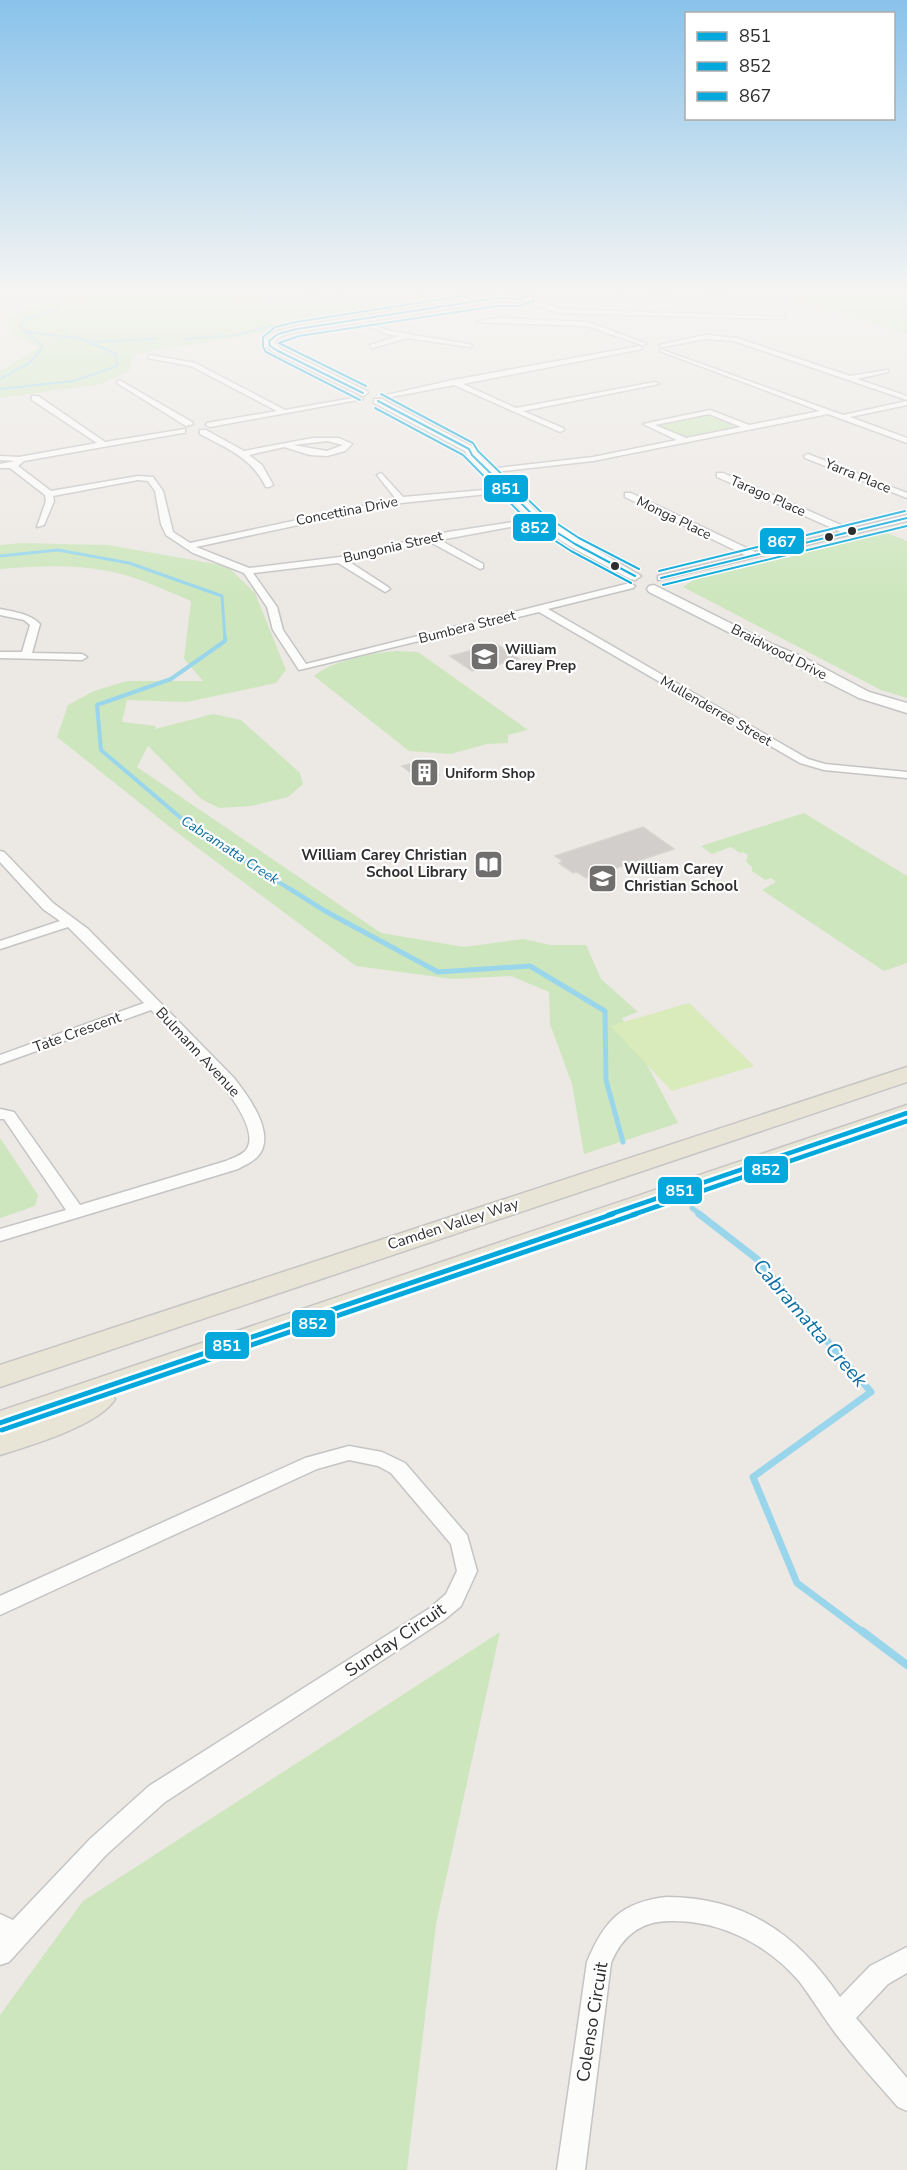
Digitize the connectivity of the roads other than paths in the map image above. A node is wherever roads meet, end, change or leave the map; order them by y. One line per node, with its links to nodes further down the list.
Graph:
1 (136, 392): 18 (street)
2 (247, 392): 15 (street)
3 (354, 392): 9 (street)
4 (404, 392): 10 (street)
5 (476, 392): 14 (street)
6 (611, 392): 14 (street)
7 (777, 392): 16 (street)
8 (891, 392): 12 (street)
9 (361, 396): 10 (street); 15 (street)
10 (381, 397): 31 (street)
11 (35, 398): 23 (street)
12 (907, 398)
13 (907, 403): 17 (street)
14 (516, 410): 20 (street)
15 (284, 412): 18 (street)
16 (827, 412): 17 (street); 19 (street)
17 (842, 417): 22 (street)
18 (194, 427): 23 (street); 25 (street)
19 (747, 427): 21 (street); 21 (street)
20 (560, 430)
21 (684, 440): 31 (street)
22 (907, 441)
23 (102, 444): 28 (street)
24 (287, 446): 24 (street); 25 (street)
25 (241, 454): 34 (street)
26 (808, 456): 38 (street, Yarra Place)
27 (0, 458): 28 (street)
28 (19, 459): 29 (street)
29 (11, 465): 30 (street); 36 (street)
30 (0, 466)
31 (489, 471): 35 (street)
32 (381, 475): 39 (street)
33 (720, 475): 43 (street, Tarago Place)
34 (269, 485)
35 (507, 490): 39 (street, Concettina Drive); 41 (street)
36 (49, 494): 42 (street); 45 (street)
37 (628, 495): 46 (street, Monga Place)
38 (907, 496)
39 (401, 500): 45 (street, Concettina Drive)
40 (907, 518): 43 (street)
41 (538, 521): 44 (street, Bungonia Street); 50 (street)
42 (40, 525)
43 (849, 532): 46 (street)
44 (432, 539): 47 (street, Bungonia Street); 48 (street)
45 (189, 546): 49 (street)
46 (753, 555): 51 (street)
47 (340, 560): 49 (street, Bungonia Street); 52 (street)
48 (480, 566)
49 (247, 571): 53 (street, Bumbera Street)
50 (632, 581): 51 (street, Braidwood Drive); 53 (street, Bumbera Street)
51 (658, 584): 58 (street, Braidwood Drive)
52 (385, 589)
53 (539, 608): 59 (street, Mullenderree Street)
54 (0, 612): 56 (street)
55 (0, 655): 56 (street)
56 (26, 655): 57 (street)
57 (82, 657)
58 (907, 708)
59 (907, 775)
60 (2, 860): 61 (street, Bulmann Avenue)
61 (70, 922): 62 (street); 63 (street, Bulmann Avenue)
62 (0, 945)
63 (154, 1004): 64 (street, Tate Crescent); 68 (street, Bulmann Avenue)
64 (0, 1060)
65 (907, 1074): 70 (main road, Camden Valley Way)
66 (907, 1113): 71 (main road)
67 (0, 1114): 68 (street)
68 (76, 1212): 69 (street, Bulmann Avenue)
69 (0, 1235)
70 (0, 1376)
71 (134, 1376): 72 (main road); 73 (main road)
72 (0, 1424)
73 (0, 1443)
74 (0, 1606): 75 (street, Sunday Circuit)
75 (5, 1938)
76 (907, 1959): 77 (street)
77 (839, 2017): 78 (street, Colenso Circuit); 79 (street, Colenso Circuit)
78 (907, 2098)
79 (571, 2170)

